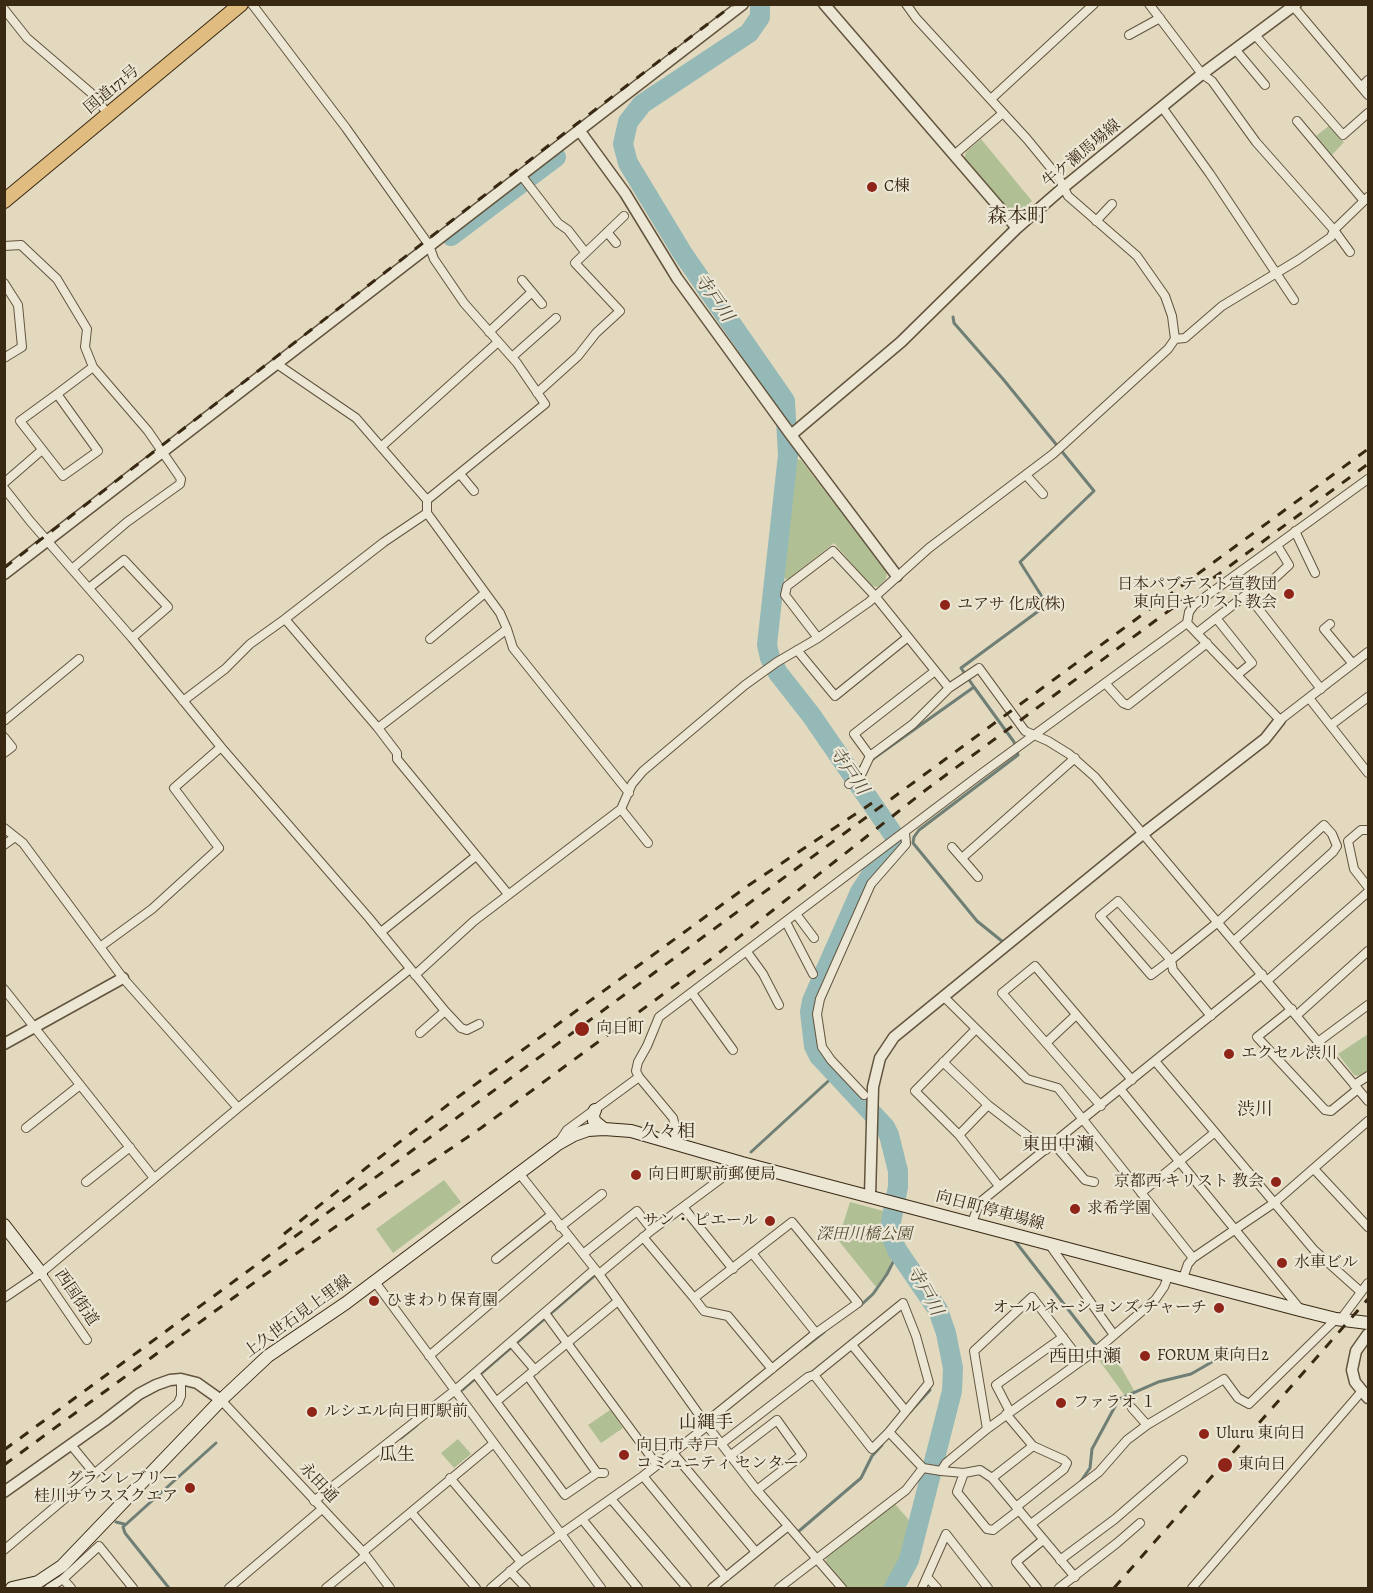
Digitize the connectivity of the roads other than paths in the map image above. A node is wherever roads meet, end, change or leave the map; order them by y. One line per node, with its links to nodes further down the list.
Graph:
1 (241, 4): 22 (highway, 国道171号)
2 (252, 4): 37 (street)
3 (743, 4): 24 (street)
4 (824, 4): 25 (street)
5 (1094, 4): 18 (street)
6 (1149, 4): 10 (street)
7 (1294, 5): 12 (street, 牛ケ瀬馬場線); 15 (street)
8 (909, 6): 18 (street)
9 (4, 9): 22 (street)
10 (1161, 18): 11 (street); 14 (street)
11 (1129, 35)
12 (1255, 35): 13 (street, 牛ケ瀬馬場線); 20 (street)
13 (1235, 50): 14 (street, 牛ケ瀬馬場線); 16 (street)
14 (1202, 74): 19 (street, 牛ケ瀬馬場線); 34 (street)
15 (1365, 83): 17 (street)
16 (1265, 85)
17 (1368, 95)
18 (991, 99): 21 (street)
19 (1162, 107): 27 (street, 牛ケ瀬馬場線); 41 (street)
20 (1368, 112)
21 (1003, 113): 25 (street); 27 (street)
22 (108, 114): 29 (highway, 国道171号)
23 (1297, 121): 28 (street)
24 (579, 130): 26 (street); 57 (street)
25 (954, 155): 33 (street)
26 (521, 175): 37 (street); 39 (street)
27 (1064, 187): 32 (street); 33 (street, 牛ケ瀬馬場線)
28 (1366, 199): 34 (street)
29 (4, 201)
30 (1112, 204): 32 (street)
31 (624, 216): 35 (street)
32 (1096, 221): 49 (street)
33 (1017, 228): 57 (street, 牛ケ瀬馬場線)
34 (1334, 230): 40 (street); 41 (street)
35 (607, 232): 36 (street); 39 (street)
36 (616, 243)
37 (429, 245): 48 (street); 53 (street)
38 (4, 246): 54 (street)
39 (585, 252): 55 (street)
40 (1350, 252)
41 (1276, 274): 45 (street); 49 (street)
42 (522, 280): 44 (street)
43 (4, 283): 52 (street)
44 (532, 292): 46 (street); 48 (street)
45 (1294, 300)
46 (542, 304)
47 (555, 318): 51 (street)
48 (489, 332): 50 (street)
49 (1175, 339): 62 (street)
50 (498, 342): 51 (street); 58 (street)
51 (512, 357): 55 (street)
52 (4, 358)
53 (277, 364): 58 (street); 60 (street)
54 (93, 367): 56 (street); 60 (street)
55 (537, 393): 61 (street)
56 (57, 394): 59 (street); 59 (street)
57 (791, 435): 76 (street)
58 (381, 447): 68 (street)
59 (42, 450): 64 (street)
60 (161, 453): 71 (street); 73 (street)
61 (460, 474): 66 (street); 68 (street)
62 (1026, 475): 67 (street); 76 (street)
63 (1368, 479): 70 (street)
64 (4, 483)
65 (4, 488): 71 (street)
66 (474, 491)
67 (1043, 494)
68 (427, 500): 69 (street)
69 (427, 513): 79 (street); 82 (street)
70 (1295, 531): 72 (street); 74 (street)
71 (47, 542): 73 (street); 75 (street)
72 (1277, 545): 77 (street); 83 (street)
73 (72, 569): 78 (street)
74 (1315, 573)
75 (4, 574)
76 (897, 576): 80 (street)
77 (1275, 579)
78 (89, 588): 88 (street); 88 (street)
79 (485, 594): 85 (street); 90 (street)
80 (875, 596): 87 (street); 89 (street); 89 (street)
81 (1216, 618): 86 (street); 97 (street); 100 (street)
82 (285, 619): 102 (street); 107 (street)
83 (1187, 623): 86 (street); 98 (street)
84 (1330, 624): 95 (street)
85 (507, 629): 107 (street); 116 (street)
86 (1197, 633): 91 (street)
87 (908, 637): 92 (street); 96 (street)
88 (132, 638): 102 (street)
89 (818, 638): 92 (street)
90 (430, 639)
91 (1207, 643): 97 (street); 98 (street)
92 (797, 650): 116 (street)
93 (1368, 652): 95 (street)
94 (79, 659): 105 (street)
95 (1353, 664): 100 (street)
96 (935, 670): 99 (street); 112 (street)
97 (1237, 675): 104 (street)
98 (1105, 683): 108 (street)
99 (949, 688): 108 (street); 112 (street)
100 (1321, 689): 101 (street)
101 (1310, 698): 104 (street); 106 (street)
102 (183, 701): 110 (street)
103 (1367, 701): 106 (street)
104 (1280, 720): 120 (street)
105 (4, 721)
106 (1331, 725): 114 (street)
107 (378, 728): 126 (street)
108 (1036, 735): 113 (street); 121 (street)
109 (4, 737): 111 (street)
110 (221, 747): 135 (street); 138 (street)
111 (4, 753)
112 (870, 756): 115 (street)
113 (1075, 759): 120 (street); 127 (street)
114 (1368, 772)
115 (851, 783)
116 (629, 793): 117 (street)
117 (621, 809): 123 (street); 131 (street)
118 (4, 828): 122 (street)
119 (1368, 830): 129 (street)
120 (1144, 833): 134 (street); 148 (street)
121 (902, 835): 132 (street); 171 (street)
122 (15, 837): 124 (street); 138 (street)
123 (648, 843)
124 (4, 845)
125 (952, 848): 127 (street)
126 (476, 856): 131 (street); 135 (street)
127 (962, 858): 128 (street)
128 (978, 877)
129 (1368, 887)
130 (1368, 892): 144 (street)
131 (508, 894): 142 (street)
132 (796, 914): 133 (street); 136 (street)
133 (786, 922): 140 (street); 143 (street)
134 (1218, 922): 137 (street); 137 (street); 141 (street)
135 (381, 932): 142 (street)
136 (814, 938)
137 (1234, 941): 144 (street)
138 (100, 947): 145 (street)
139 (1368, 951): 152 (street)
140 (747, 952): 147 (street); 149 (street)
141 (1171, 960): 141 (street); 154 (street)
142 (413, 972): 151 (street); 175 (street)
143 (813, 974)
144 (1265, 977): 152 (street); 154 (street)
145 (123, 978): 156 (street); 175 (street)
146 (4, 989): 156 (street)
147 (692, 993): 162 (street); 166 (street)
148 (943, 996): 157 (street); 198 (street)
149 (779, 1005)
150 (1368, 1005): 159 (street)
151 (445, 1011): 155 (street); 158 (street)
152 (1295, 1012): 159 (street); 169 (street)
153 (1076, 1015): 160 (street); 160 (street); 167 (street)
154 (1211, 1016): 163 (street)
155 (479, 1024)
156 (35, 1027): 161 (street); 168 (street)
157 (976, 1029): 164 (street); 177 (street)
158 (420, 1033)
159 (1318, 1042): 169 (street)
160 (1046, 1043): 174 (street)
161 (4, 1044)
162 (733, 1050)
163 (1155, 1061): 167 (street); 181 (street)
164 (943, 1062): 173 (street); 182 (street)
165 (1368, 1076): 169 (street)
166 (639, 1077): 176 (street); 183 (street)
167 (1132, 1080): 170 (street)
168 (80, 1086): 179 (street); 186 (street)
169 (1356, 1087): 172 (street)
170 (1120, 1089): 174 (street); 188 (street)
171 (864, 1095)
172 (1368, 1101)
173 (988, 1105): 182 (street); 187 (street)
174 (1101, 1106): 177 (street)
175 (238, 1108): 192 (street)
176 (595, 1110): 180 (main road); 184 (street)
177 (1084, 1119): 185 (street); 196 (street)
178 (1368, 1121): 190 (street)
179 (26, 1128)
180 (604, 1129): 183 (main road, 向日町停車場線); 184 (main road, 上久世石見上里線)
181 (1214, 1133): 188 (street); 199 (street)
182 (959, 1135): 195 (street)
183 (675, 1143): 189 (main road, 向日町停車場線)
184 (558, 1144): 191 (main road, 上久世石見上里線)
185 (1054, 1144): 187 (street); 194 (street)
186 (130, 1147): 192 (street); 193 (street)
187 (1046, 1150): 195 (street)
188 (1179, 1161): 196 (street); 207 (street)
189 (742, 1163): 198 (main road, 向日町停車場線); 200 (street)
190 (1314, 1169): 199 (street); 205 (street)
191 (519, 1173): 201 (street); 220 (main road, 上久世石見上里線)
192 (154, 1178): 217 (street)
193 (86, 1182)
194 (1094, 1182)
195 (999, 1186): 202 (street)
196 (1141, 1192): 213 (street)
197 (602, 1194): 204 (street)
198 (870, 1196): 202 (main road, 向日町停車場線)
199 (1274, 1203): 207 (street); 222 (street)
200 (682, 1207): 206 (street); 215 (street)
201 (551, 1215): 204 (street); 214 (street)
202 (972, 1223): 210 (main road, 向日町停車場線)
203 (4, 1225): 217 (main road)
204 (560, 1227): 208 (street)
205 (1368, 1227)
206 (652, 1230): 209 (street); 212 (street)
207 (1236, 1230): 213 (street); 226 (street)
208 (568, 1237): 212 (street); 238 (street)
209 (643, 1237): 216 (street); 224 (street)
210 (1049, 1244): 218 (main road, 向日町停車場線); 232 (street)
211 (752, 1253): 215 (street); 230 (street); 230 (street)
212 (583, 1254): 216 (street)
213 (1193, 1258): 219 (street)
214 (496, 1259)
215 (733, 1269): 224 (street)
216 (597, 1272): 225 (street); 227 (street)
217 (41, 1273): 223 (street); 234 (street, 西国街道)
218 (1169, 1274): 219 (main road, 向日町停車場線); 232 (street)
219 (1183, 1278): 226 (main road, 向日町停車場線)
220 (375, 1282): 238 (street); 247 (main road, 上久世石見上里線)
221 (1368, 1283): 222 (street)
222 (1361, 1292): 228 (street)
223 (4, 1298)
224 (694, 1299): 240 (street)
225 (618, 1301): 236 (street); 252 (street)
226 (1300, 1310): 228 (main road, 向日町停車場線)
227 (545, 1313): 235 (street); 236 (street)
228 (1338, 1319): 229 (main road, 向日町停車場線); 253 (street)
229 (1368, 1323)
230 (816, 1333): 240 (street)
231 (1368, 1334): 246 (street)
232 (1114, 1335): 239 (street)
233 (1063, 1336): 239 (street); 251 (street); 254 (street)
234 (87, 1340)
235 (511, 1342): 241 (street); 242 (street)
236 (568, 1343): 242 (street); 263 (street)
237 (852, 1345): 243 (street); 250 (street); 250 (street)
238 (429, 1356): 245 (street)
239 (1081, 1361): 251 (street)
240 (772, 1369): 252 (street)
241 (475, 1373): 245 (street); 248 (street)
242 (531, 1373): 248 (street); 248 (street)
243 (814, 1375): 255 (street); 257 (street)
244 (181, 1379): 247 (street); 258 (street); 265 (street)
245 (454, 1391): 256 (street); 273 (street)
246 (1365, 1394): 315 (street)
247 (221, 1400): 273 (street, 永田通); 294 (main road, 上久世石見上里線)
248 (497, 1401)
249 (1132, 1408): 253 (street)
250 (905, 1410): 255 (street)
251 (1008, 1413): 254 (street); 259 (street)
252 (706, 1425): 257 (street); 260 (street)
253 (1147, 1425): 279 (street)
254 (987, 1428): 264 (street)
255 (889, 1432): 264 (street)
256 (494, 1443): 268 (street); 281 (street)
257 (721, 1444): 261 (street)
258 (70, 1445): 265 (street); 271 (street)
259 (1033, 1446): 269 (street); 275 (street)
260 (673, 1453): 263 (street); 284 (street)
261 (730, 1456): 270 (street); 270 (street)
262 (1182, 1460): 287 (street)
263 (657, 1465): 267 (street)
264 (932, 1469): 266 (street); 286 (street)
265 (94, 1473): 283 (street)
266 (964, 1473): 269 (street); 275 (street)
267 (643, 1476): 272 (street); 290 (street)
268 (450, 1478): 276 (street); 288 (street)
269 (992, 1478): 275 (street)
270 (757, 1490): 280 (street)
271 (4, 1492)
272 (611, 1498): 277 (street); 306 (street)
273 (314, 1501): 274 (street, 永田通)
274 (322, 1509): 285 (street, 永田通); 298 (street)
275 (1017, 1509): 279 (street)
276 (411, 1512): 285 (street); 301 (street)
277 (582, 1519): 281 (street); 305 (street)
278 (1140, 1523): 291 (street)
279 (1030, 1524): 282 (street)
280 (787, 1527): 284 (street); 286 (street)
281 (561, 1533): 288 (street); 304 (street)
282 (1043, 1540): 287 (street); 313 (street)
283 (4, 1550)
284 (756, 1552): 290 (street)
285 (364, 1554): 299 (street); 300 (street, 永田通)
286 (818, 1559): 308 (street); 309 (street)
287 (1060, 1560): 291 (street)
288 (521, 1562): 289 (street)
289 (510, 1571): 302 (street); 303 (street)
290 (726, 1577): 307 (street)
291 (1075, 1577): 314 (street)
292 (928, 1578): 310 (street); 311 (street); 312 (street)
293 (63, 1579): 295 (street); 296 (street); 297 (street)
294 (12, 1588)
295 (49, 1588)
296 (71, 1588)
297 (133, 1588)
298 (229, 1588)
299 (328, 1588)
300 (390, 1588)
301 (476, 1588)
302 (491, 1588)
303 (526, 1588)
304 (602, 1588)
305 (638, 1588)
306 (687, 1588)
307 (712, 1588)
308 (779, 1588)
309 (842, 1588)
310 (922, 1588)
311 (937, 1588)
312 (988, 1588)
313 (1038, 1588)
314 (1059, 1588)
315 (1192, 1588)

